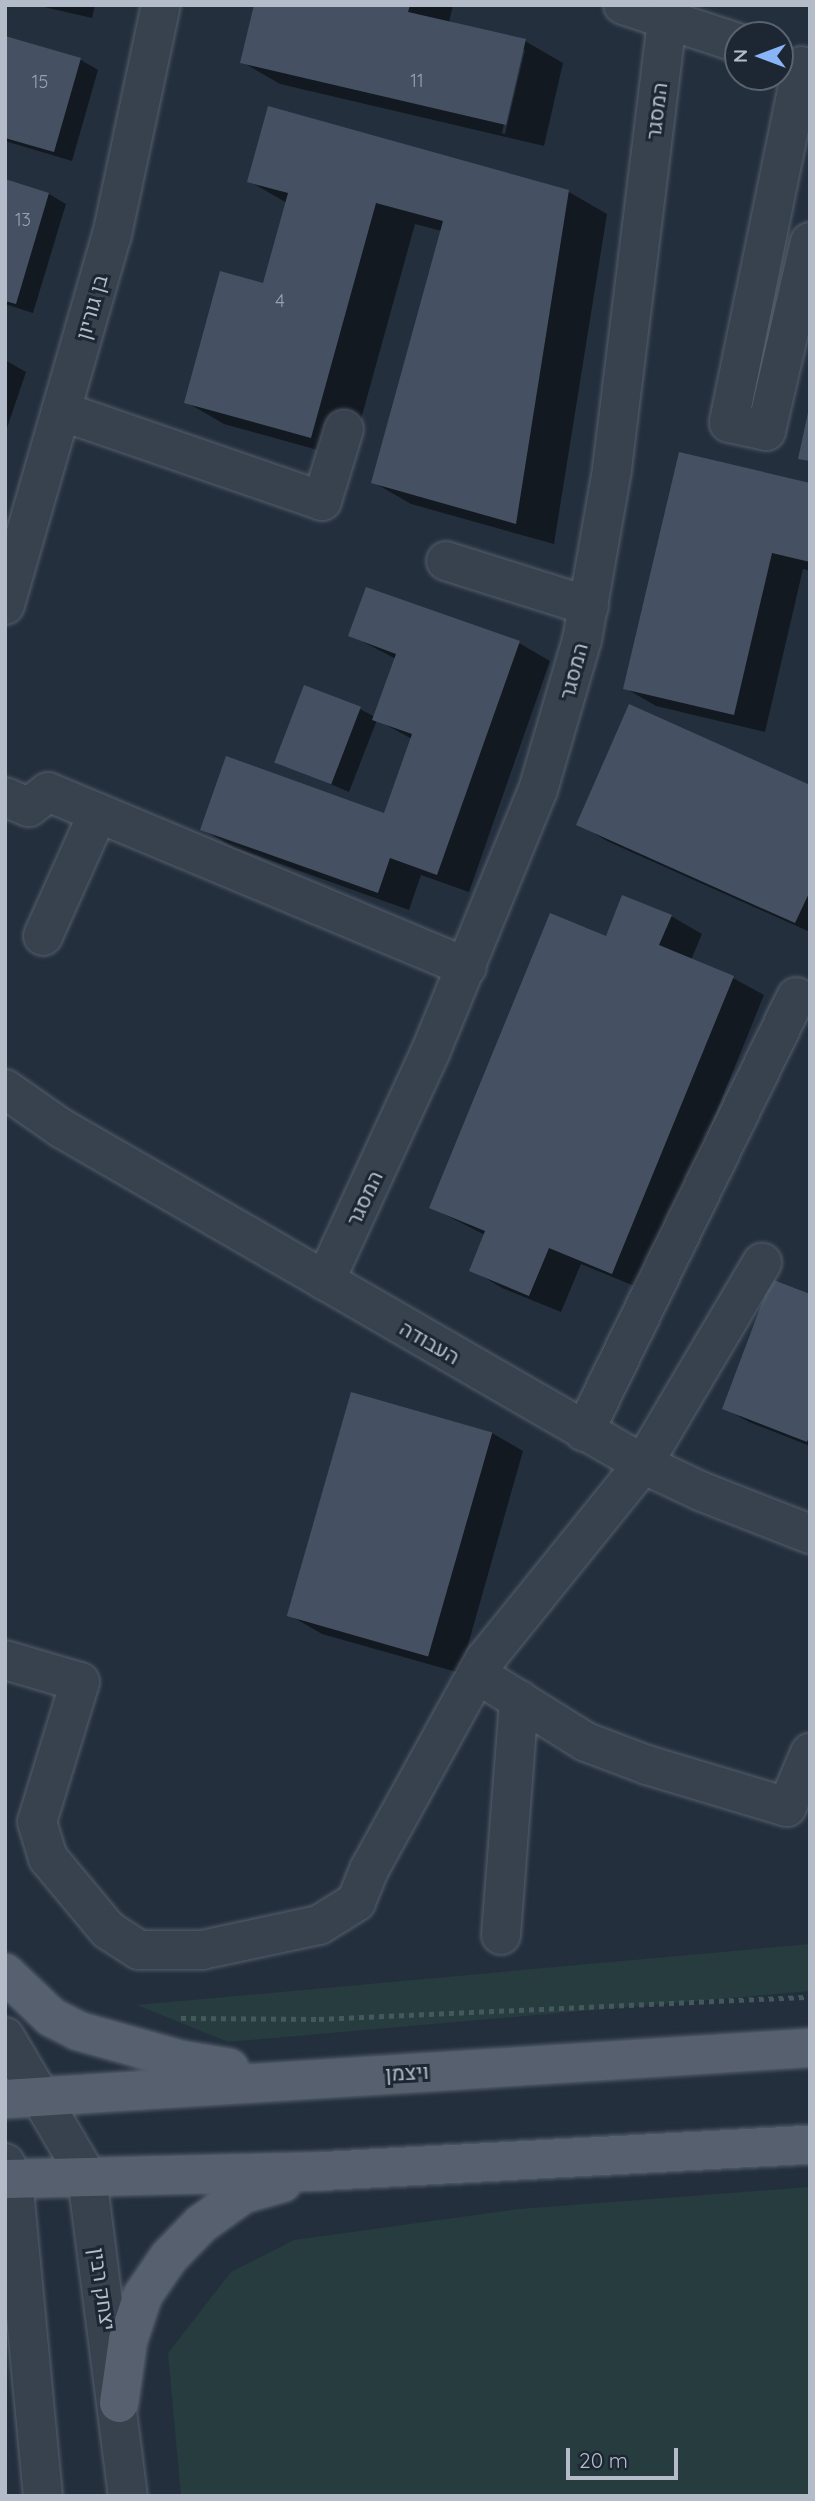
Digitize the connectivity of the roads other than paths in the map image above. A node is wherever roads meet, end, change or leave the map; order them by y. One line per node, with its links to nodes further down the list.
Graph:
1 (161, 5): 8 (street, בן גוריון)
2 (623, 5): 3 (street)
3 (667, 20): 4 (street); 12 (street, המסגר)
4 (724, 38)
5 (797, 64): 6 (street)
6 (794, 190): 7 (street)
7 (810, 242)
8 (61, 411): 9 (street); 11 (street, בן גוריון)
9 (344, 429)
10 (446, 561): 12 (street)
11 (7, 593)
12 (589, 606): 16 (street, המסגר)
13 (5, 797): 14 (street)
14 (98, 813): 15 (street); 16 (street)
15 (43, 936)
16 (467, 967): 22 (street, המסגר)
17 (796, 997): 23 (street)
18 (5, 1089): 20 (street, העבודה)
19 (5, 1104): 20 (street, העבודה)
20 (61, 1128): 22 (street, העבודה)
21 (762, 1263): 24 (street)
22 (325, 1281): 23 (street, העבודה)
23 (584, 1432): 24 (street, העבודה)
24 (643, 1464): 25 (street, העבודה); 27 (street)
25 (810, 1534)
26 (5, 1660): 27 (street)
27 (477, 1674): 28 (street)
28 (519, 1700): 29 (street); 30 (street)
29 (810, 1753)
30 (500, 1935)
31 (5, 1973): 34 (main road)
32 (5, 2037): 35 (street)
33 (810, 2048): 34 (main road, ויצמן)
34 (293, 2079): 35 (main road, ויצמן)
35 (22, 2097): 39 (street, יצחק רבין)
36 (810, 2145): 37 (main road)
37 (324, 2171): 39 (main road); 40 (main road)
38 (8, 2174): 39 (main road); 41 (street)
39 (87, 2177): 40 (street, יצחק רבין)
40 (119, 2403): 42 (street, יצחק רבין)
41 (43, 2496)
42 (128, 2496)

